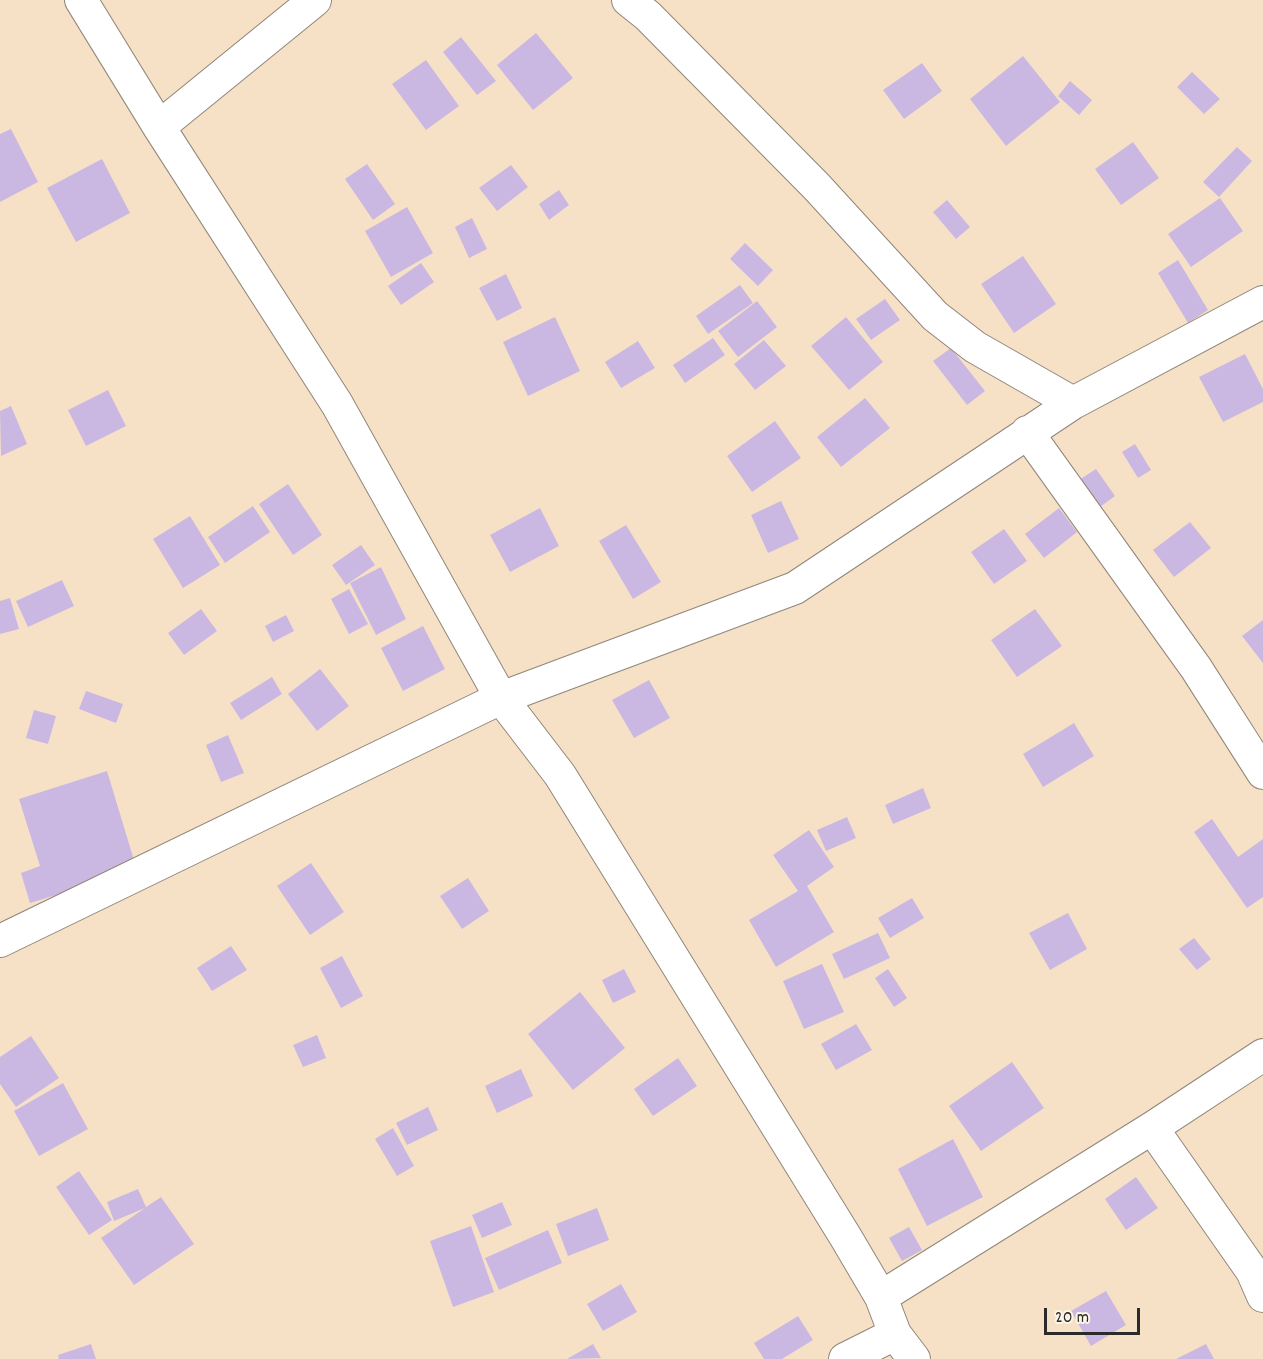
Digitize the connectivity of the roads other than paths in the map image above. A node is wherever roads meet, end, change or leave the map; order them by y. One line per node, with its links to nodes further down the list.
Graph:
1 (81, 0): 4 (street)
2 (315, 0): 4 (street)
3 (648, 5): 6 (street)
4 (159, 127): 8 (street)
5 (1263, 302): 6 (street)
6 (1073, 403): 7 (street)
7 (1027, 432): 8 (street); 9 (street)
8 (501, 698): 10 (street); 14 (street)
9 (1263, 773)
10 (0, 941)
11 (1263, 1055): 12 (street)
12 (1152, 1128): 13 (street); 14 (street)
13 (1263, 1296)
14 (881, 1297): 15 (street)
15 (895, 1334): 16 (street); 17 (street)
16 (845, 1359)
17 (914, 1359)

